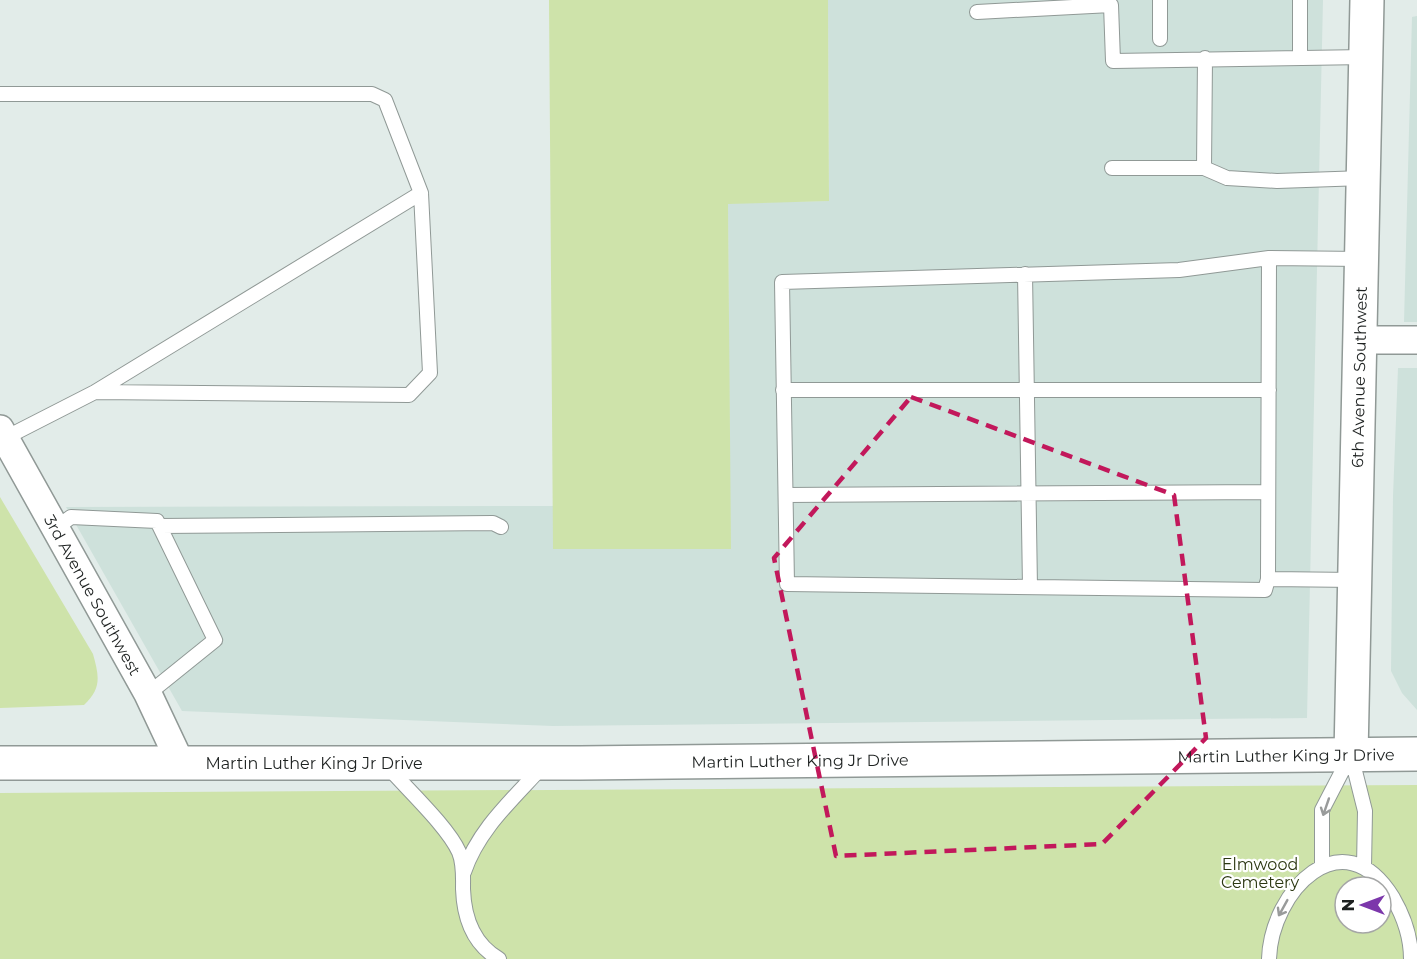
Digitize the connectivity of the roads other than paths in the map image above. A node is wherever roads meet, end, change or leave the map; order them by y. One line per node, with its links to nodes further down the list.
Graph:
1 (1160, 0): 5 (lane)
2 (1300, 0): 8 (lane)
3 (1367, 0): 6 (main road, 6th Avenue Southwest)
4 (977, 12): 7 (lane)
5 (1160, 39)
6 (1366, 57): 8 (lane); 12 (main road, 6th Avenue Southwest)
7 (1205, 58): 8 (lane); 11 (lane)
8 (1300, 58)
9 (0, 94): 13 (lane)
10 (1112, 168): 11 (lane)
11 (1204, 168): 12 (lane)
12 (1364, 177): 15 (main road, 6th Avenue Southwest)
13 (422, 193): 22 (lane); 22 (lane)
14 (1269, 258): 15 (lane); 16 (lane); 21 (lane)
15 (1362, 259): 17 (main road, 6th Avenue Southwest)
16 (1025, 274): 19 (lane); 20 (lane)
17 (1360, 340): 18 (street); 31 (main road, 6th Avenue Southwest)
18 (1417, 340)
19 (783, 390): 20 (lane); 26 (lane)
20 (1028, 390): 21 (lane); 25 (lane)
21 (1269, 390): 24 (lane)
22 (95, 392): 23 (lane)
23 (3, 434): 29 (street, 3rd Avenue Southwest)
24 (1268, 492): 25 (lane); 30 (lane)
25 (1029, 494): 26 (lane); 32 (lane)
26 (786, 495): 32 (lane)
27 (160, 526): 28 (lane); 29 (lane); 33 (lane)
28 (501, 527)
29 (56, 528): 33 (street, 3rd Avenue Southwest)
30 (1268, 579): 31 (lane); 32 (lane)
31 (1355, 580): 34 (main road, 6th Avenue Southwest)
32 (1030, 587)
33 (148, 694): 39 (street, 3rd Avenue Southwest)
34 (1351, 754): 35 (main road, Martin Luther King Jr Drive); 38 (main road, Martin Luther King Jr Drive); 40 (lane, one-way to 40); 41 (lane)
35 (1417, 754)
36 (0, 763): 39 (main road, Martin Luther King Jr Drive)
37 (385, 763): 38 (main road, Martin Luther King Jr Drive); 39 (main road, Martin Luther King Jr Drive); 42 (lane)
38 (545, 763): 42 (lane)
39 (182, 764)
40 (1322, 866): 41 (lane); 45 (lane, one-way to 45)
41 (1364, 867): 43 (lane)
42 (464, 874): 44 (lane)
43 (1414, 947): 46 (lane)
44 (499, 959)
45 (1269, 959)
46 (1411, 959)

